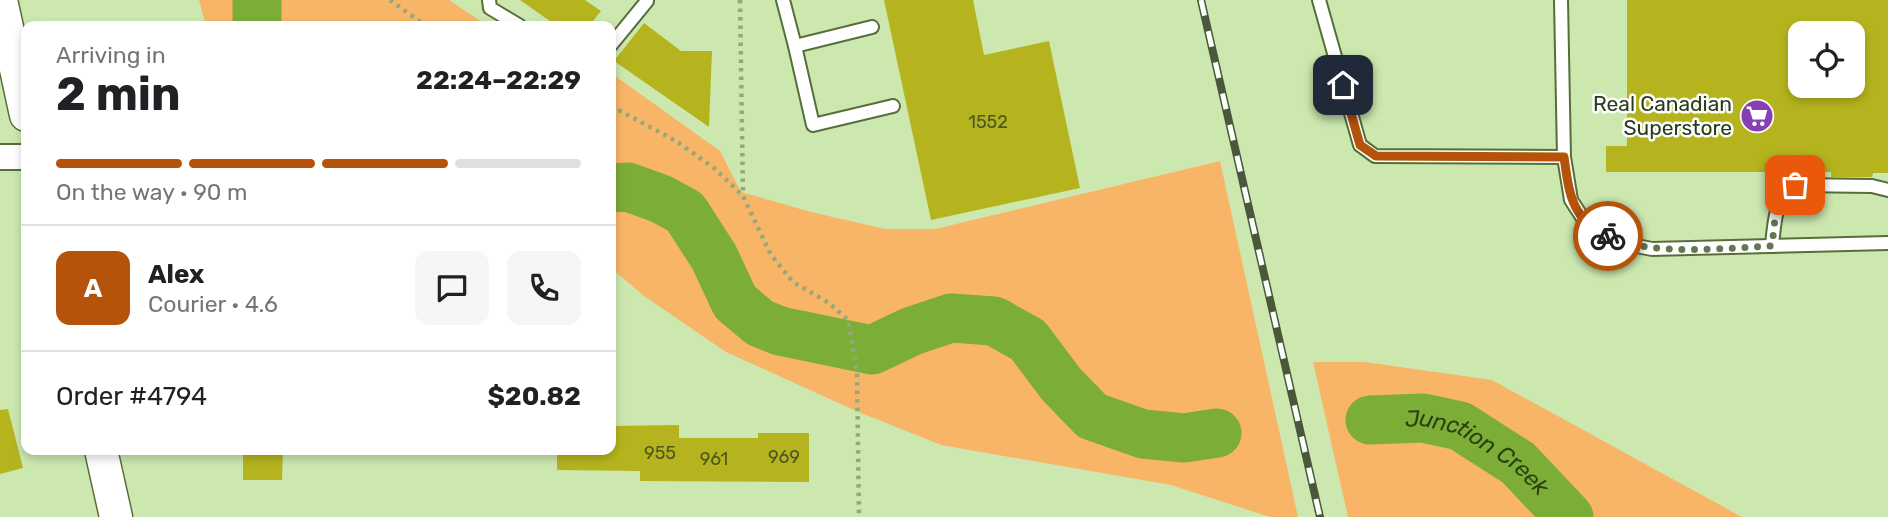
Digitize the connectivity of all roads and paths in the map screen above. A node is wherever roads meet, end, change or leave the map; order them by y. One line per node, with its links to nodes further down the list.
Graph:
1 (1, 0): 14 (street)
2 (390, 0): 9 (path)
3 (489, 0): 10 (lane)
4 (647, 0): 12 (lane)
5 (740, 0): 21 (path)
6 (783, 0): 13 (lane)
7 (1319, 0): 18 (lane)
8 (1561, 0): 18 (lane)
9 (419, 21)
10 (512, 21)
11 (872, 27): 13 (lane)
12 (616, 39)
13 (795, 46): 15 (lane)
14 (21, 92)
15 (893, 106)
16 (616, 109): 21 (path)
17 (21, 157): 19 (street)
18 (1564, 157): 23 (lane)
19 (0, 158)
20 (1888, 190): 23 (lane)
21 (743, 196): 26 (path)
22 (1888, 243): 23 (lane)
23 (1772, 246)
24 (102, 455): 25 (street)
25 (116, 517)
26 (859, 517)

